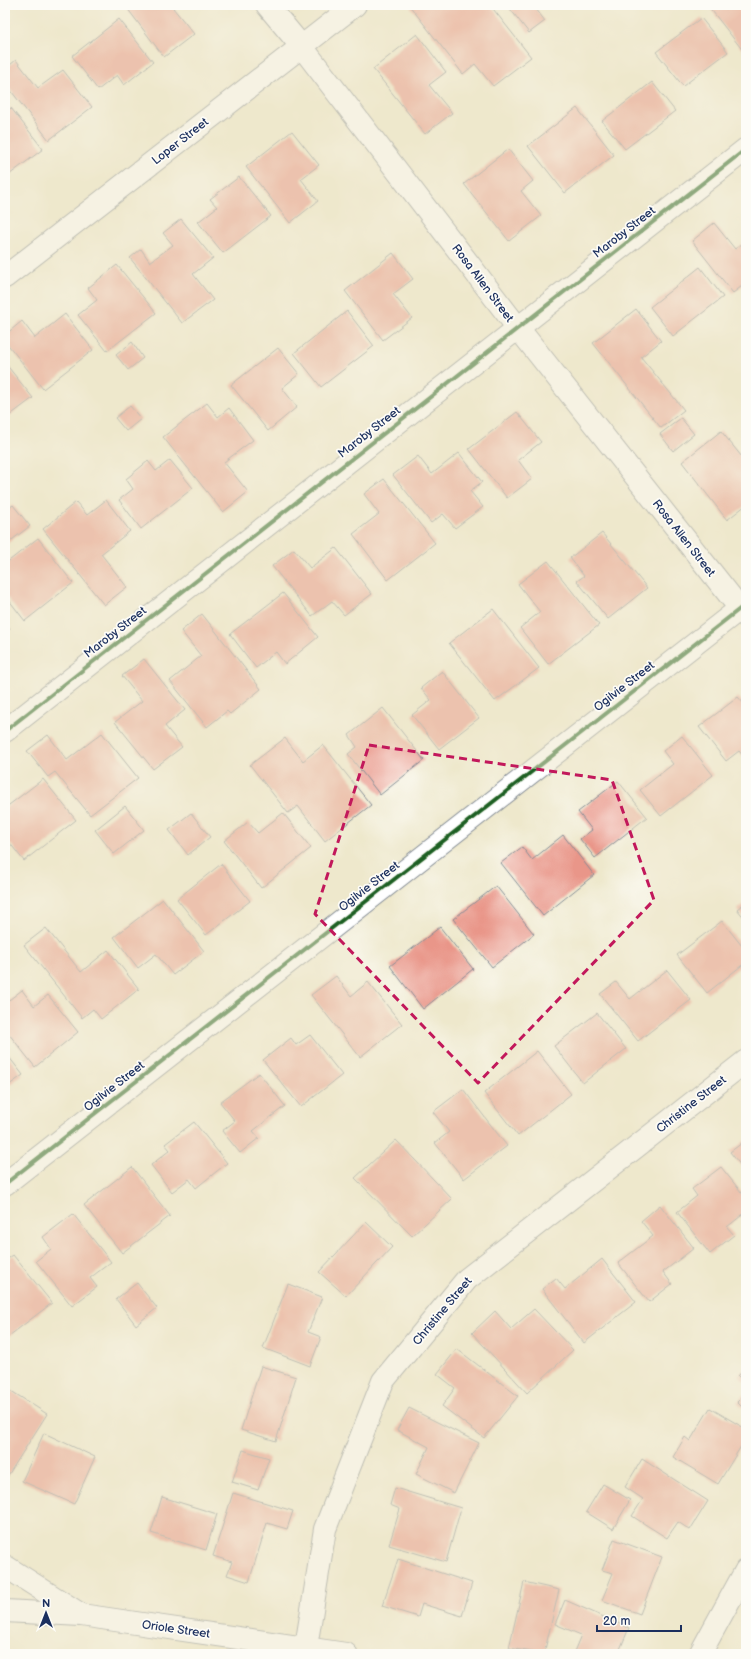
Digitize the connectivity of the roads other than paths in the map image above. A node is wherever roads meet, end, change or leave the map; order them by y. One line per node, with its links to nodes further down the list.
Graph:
1 (267, 5): 3 (street, Rosa Allen Street)
2 (355, 5): 3 (street, Loper Street)
3 (302, 47): 5 (street, Loper Street); 6 (street, Rosa Allen Street)
4 (746, 149): 6 (street, Maroby Street)
5 (5, 277)
6 (518, 328): 7 (street, Rosa Allen Street); 8 (street, Maroby Street)
7 (744, 609): 10 (street, Ogilvie Street)
8 (5, 731)
9 (746, 1061): 16 (street, Christine Street)
10 (5, 1184)
11 (5, 1566): 14 (street)
12 (746, 1570): 18 (street)
13 (5, 1611): 14 (street, Oriole Street)
14 (81, 1615): 15 (street, Oriole Street)
15 (233, 1645): 16 (street, Oriole Street)
16 (306, 1647): 17 (street, Oriole Street)
17 (346, 1654)
18 (700, 1654)

